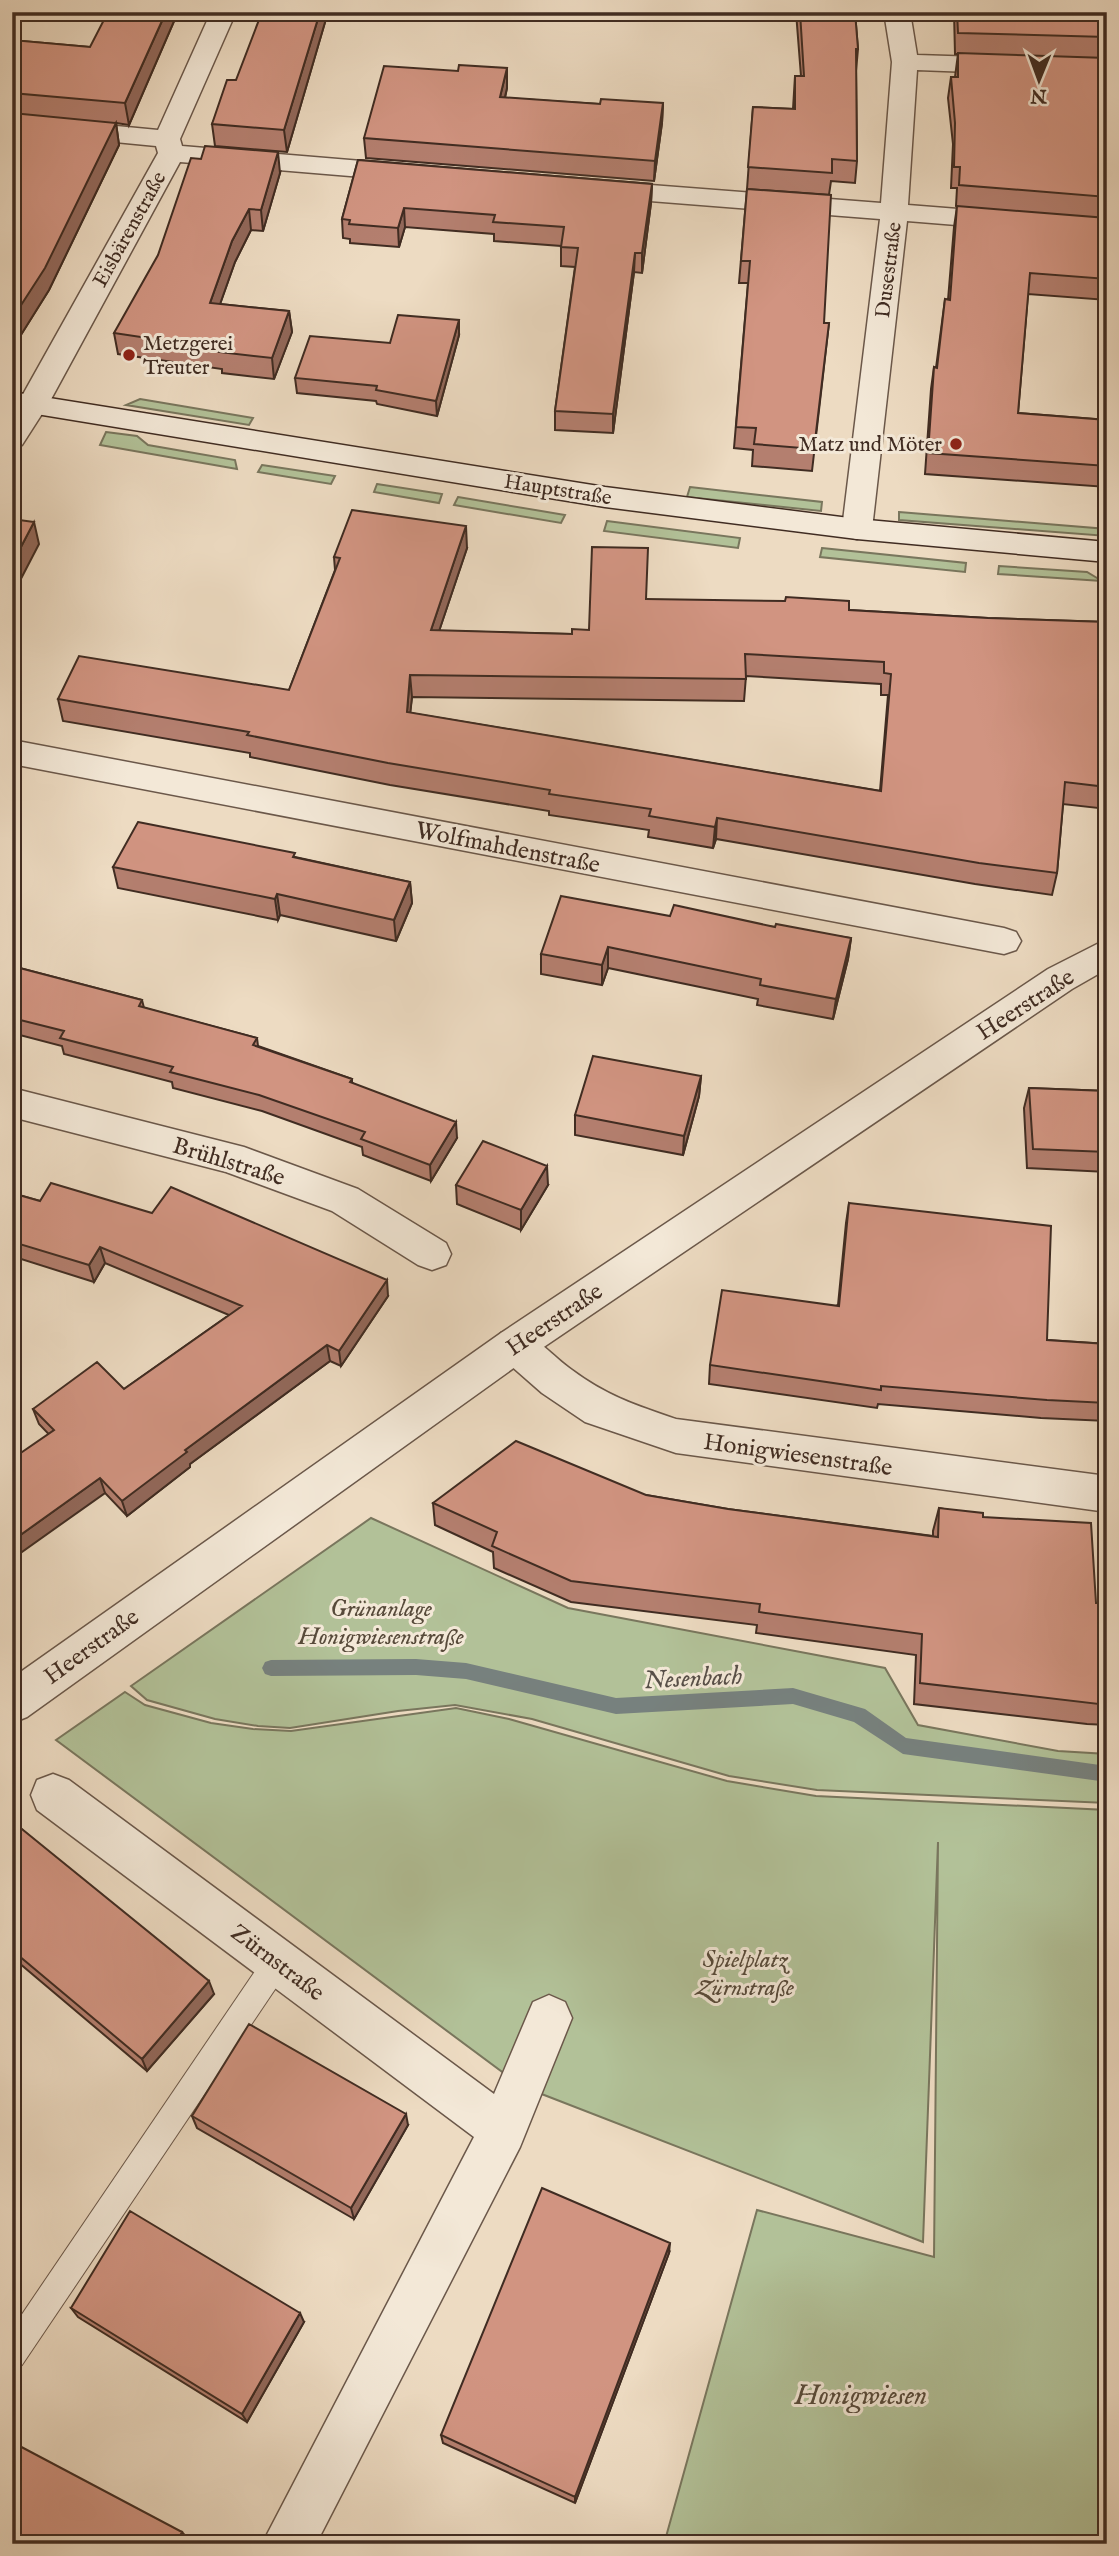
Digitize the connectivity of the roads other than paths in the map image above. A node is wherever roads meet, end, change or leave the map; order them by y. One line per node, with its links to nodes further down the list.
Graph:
1 (224, 12): 6 (street, Eisbärenstraße)
2 (897, 12): 3 (street, Dusestraße)
3 (905, 62): 4 (street); 9 (street, Dusestraße)
4 (1107, 69)
5 (12, 124): 6 (street)
6 (169, 146): 7 (street); 11 (street, Eisbärenstraße)
7 (435, 176)
8 (574, 187): 9 (street)
9 (894, 214): 10 (street); 13 (street, Dusestraße)
10 (1107, 229)
11 (23, 402): 12 (street, Eisbärenstraße); 13 (street, Hauptstraße)
12 (12, 438)
13 (857, 528): 14 (street, Hauptstraße)
14 (1107, 552)
15 (12, 752): 16 (street, Wolfmahdenstraße)
16 (1004, 941)
17 (1103, 960): 20 (street, Heerstraße)
18 (12, 1102): 19 (street, Brühlstraße)
19 (432, 1254)
20 (515, 1345): 21 (street, Honigwiesenstraße); 22 (street, Heerstraße)
21 (1107, 1494)
22 (12, 1703)
23 (53, 1795): 24 (street, Zürnstraße)
24 (278, 1961): 26 (street, Zürnstraße); 27 (lane)
25 (550, 2018): 26 (street)
26 (503, 2130): 28 (street)
27 (12, 2355)
28 (288, 2544)

